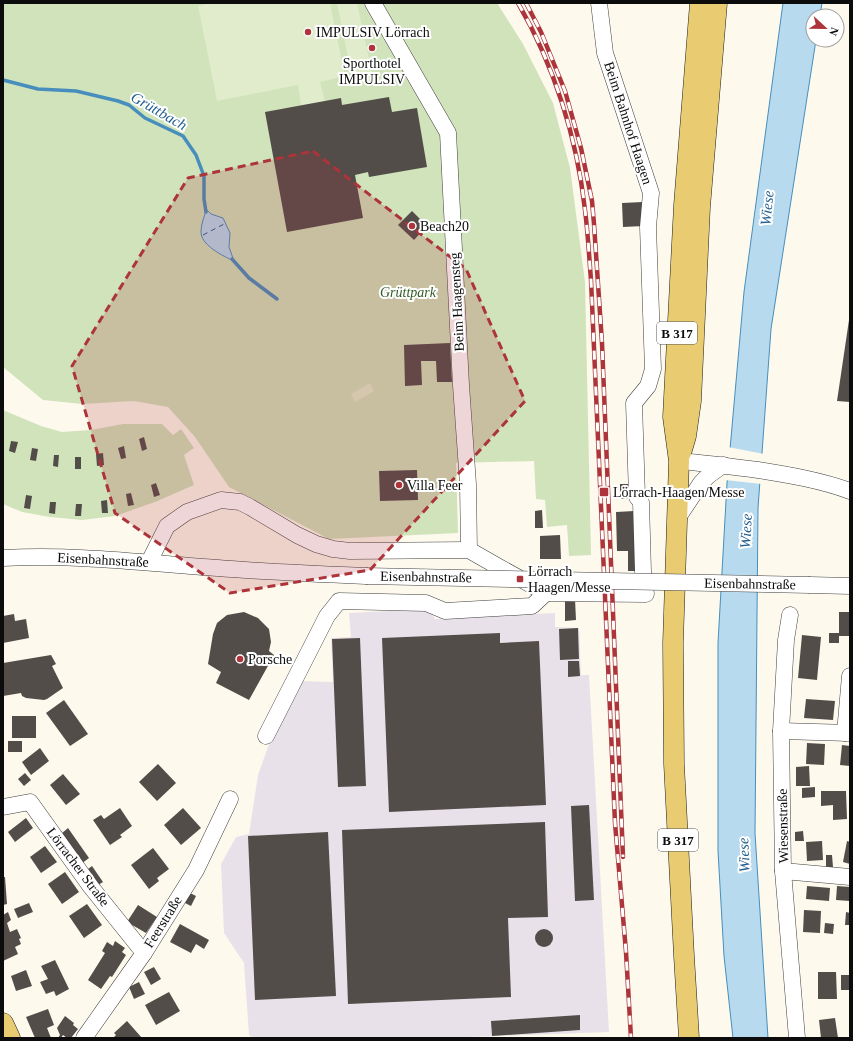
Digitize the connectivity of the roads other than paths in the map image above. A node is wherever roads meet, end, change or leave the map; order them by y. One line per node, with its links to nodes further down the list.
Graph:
1 (373, 3): 9 (street, Beim Haagensteg)
2 (599, 3): 13 (street, Beim Bahnhof Haagen)
3 (700, 3): 5 (main road, B 317)
4 (717, 3): 5 (main road, B 317)
5 (679, 461): 6 (street); 8 (main road, B 317)
6 (707, 469): 7 (street); 8 (street)
7 (850, 491)
8 (677, 519): 27 (main road, B 317)
9 (469, 550): 11 (street); 13 (street)
10 (3, 558): 11 (street, Eisenbahnstraße)
11 (149, 562): 12 (street, Eisenbahnstraße, bridge)
12 (850, 586)
13 (546, 593): 18 (street)
14 (790, 615): 16 (street, Wiesenstraße)
15 (850, 676): 17 (street)
16 (781, 731): 17 (street); 21 (street, Wiesenstraße)
17 (847, 733)
18 (266, 736)
19 (230, 799): 23 (street, Feerstraße)
20 (3, 807): 23 (street, Lörracher Straße)
21 (783, 871): 22 (street); 28 (street, Wiesenstraße)
22 (850, 877)
23 (144, 953): 26 (street, Feerstraße)
24 (3, 1023): 25 (main road)
25 (10, 1038)
26 (84, 1038)
27 (689, 1038)
28 (796, 1038)

